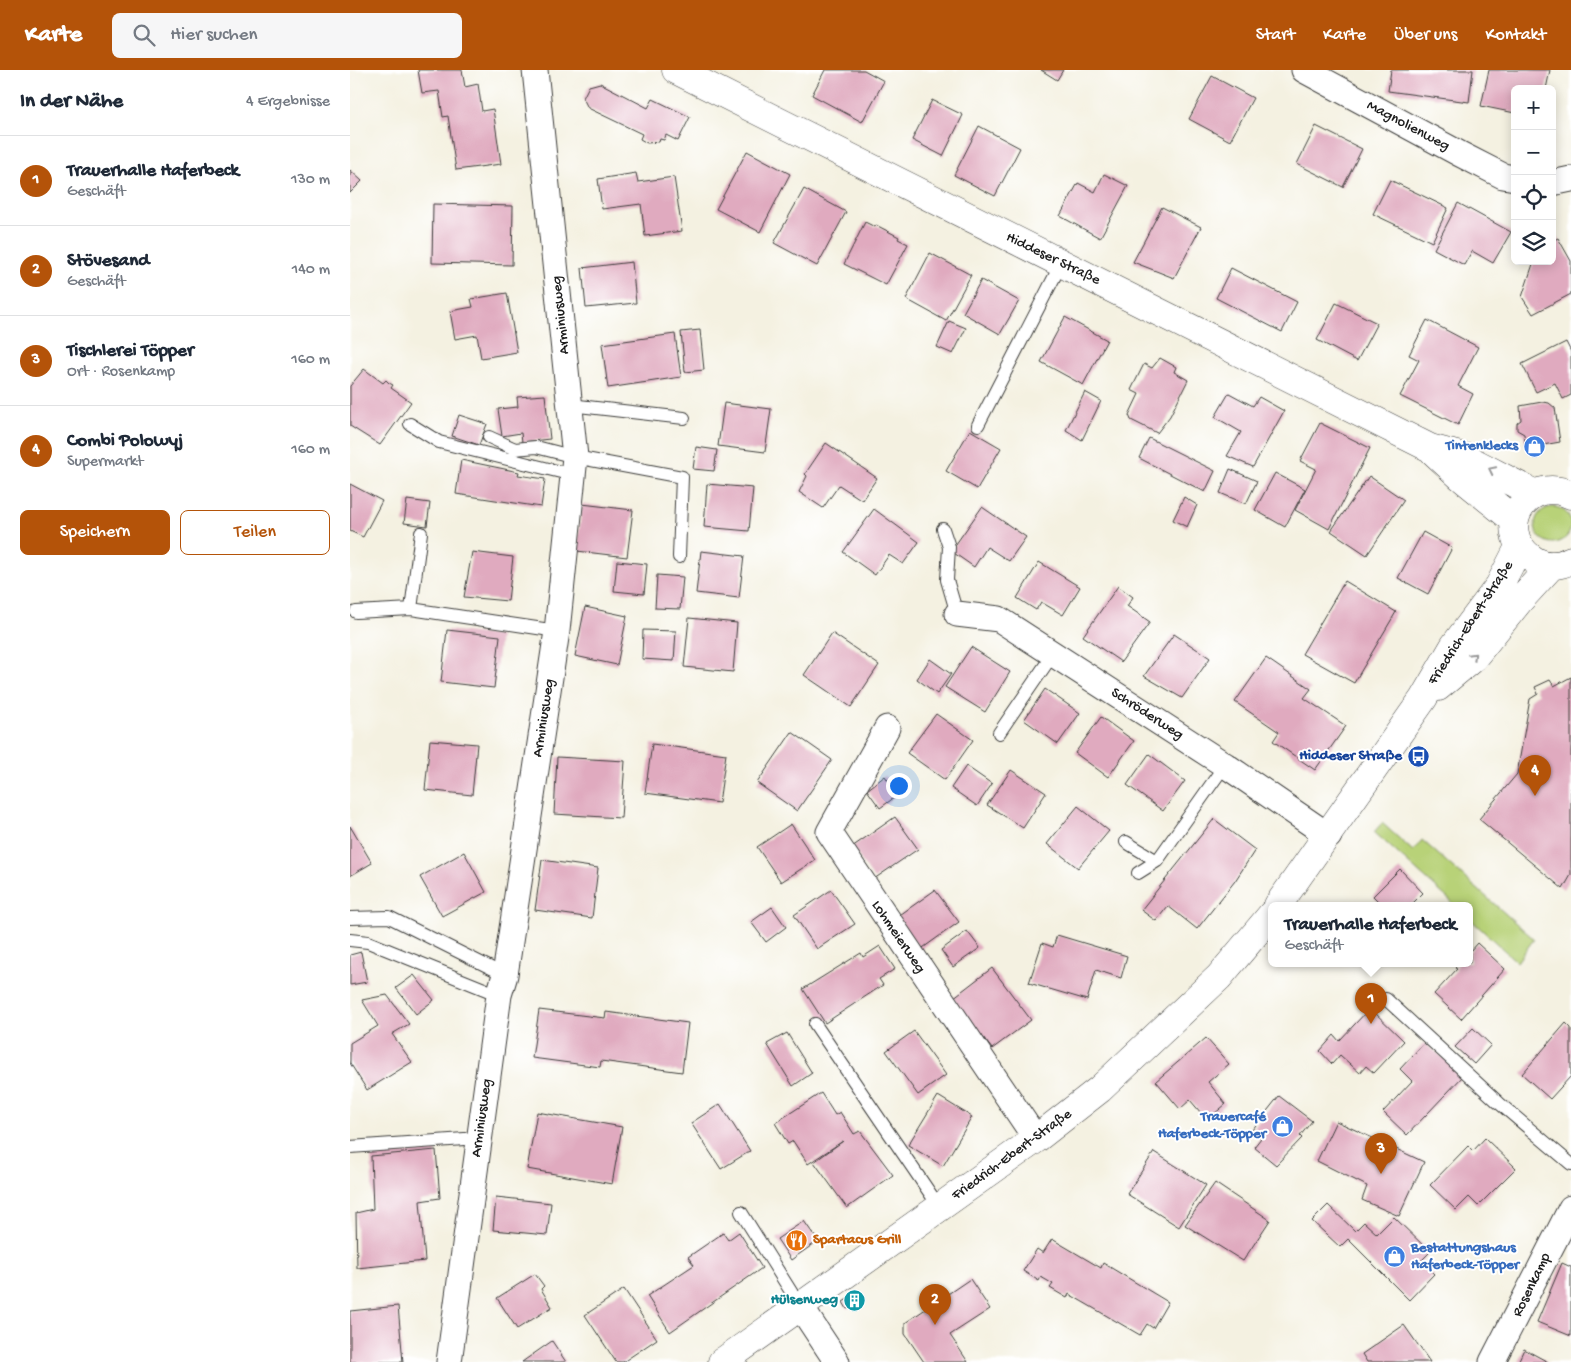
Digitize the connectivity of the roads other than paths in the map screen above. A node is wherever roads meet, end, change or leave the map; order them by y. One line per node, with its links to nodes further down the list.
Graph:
1 (535, 70): 8 (street, Arminiusweg)
2 (676, 70): 7 (main road, Hiddeser Straße)
3 (1304, 70): 4 (street, Magnolienweg)
4 (1511, 177)
5 (1571, 179): 6 (street)
6 (1556, 183)
7 (1061, 264): 11 (lane); 13 (main road, Hiddeser Straße)
8 (570, 404): 9 (lane); 14 (street, Arminiusweg)
9 (684, 418)
10 (410, 424): 14 (lane)
11 (978, 425)
12 (489, 437): 14 (lane)
13 (1430, 448): 15 (main road, Hiddeser Straße, one-way to 13); 17 (main road, Hiddeser Straße)
14 (574, 466): 21 (lane); 26 (street, Arminiusweg)
15 (1535, 494): 16 (main road); 17 (main road)
16 (1571, 495)
17 (1514, 520): 20 (main road)
18 (943, 529): 25 (lane)
19 (421, 533): 23 (lane)
20 (1519, 547): 22 (main road); 28 (main road, Friedrich-Ebert-Straße)
21 (679, 557)
22 (1561, 563): 28 (main road, Friedrich-Ebert-Straße, one-way to 22)
23 (411, 609): 24 (lane); 26 (lane)
24 (356, 612)
25 (957, 614): 27 (street, Schröderweg)
26 (557, 630): 40 (street, Arminiusweg)
27 (1053, 654): 30 (lane); 31 (street, Schröderweg)
28 (1423, 699): 32 (main road, Friedrich-Ebert-Straße)
29 (887, 728): 44 (street, Lohmeierweg)
30 (999, 733)
31 (1225, 764): 32 (street, Schröderweg); 34 (lane)
32 (1329, 836): 36 (main road, Friedrich-Ebert-Straße)
33 (1126, 842): 34 (lane)
34 (1158, 861): 35 (lane)
35 (1138, 873)
36 (1280, 902)
37 (350, 918): 40 (lane)
38 (1268, 919): 44 (main road, Friedrich-Ebert-Straße)
39 (350, 940): 40 (lane)
40 (502, 985): 43 (street, Arminiusweg)
41 (1386, 1000): 46 (lane)
42 (815, 1024): 47 (lane)
43 (479, 1138): 45 (lane); 51 (street, Arminiusweg)
44 (1036, 1139): 47 (main road, Friedrich-Ebert-Straße)
45 (352, 1147)
46 (1571, 1164)
47 (940, 1208): 50 (main road, Friedrich-Ebert-Straße)
48 (1571, 1208): 54 (street, Rosenkamp)
49 (741, 1212): 50 (lane)
50 (800, 1306): 52 (main road, Friedrich-Ebert-Straße); 53 (street)
51 (449, 1362)
52 (722, 1362)
53 (838, 1362)
54 (1492, 1362)

